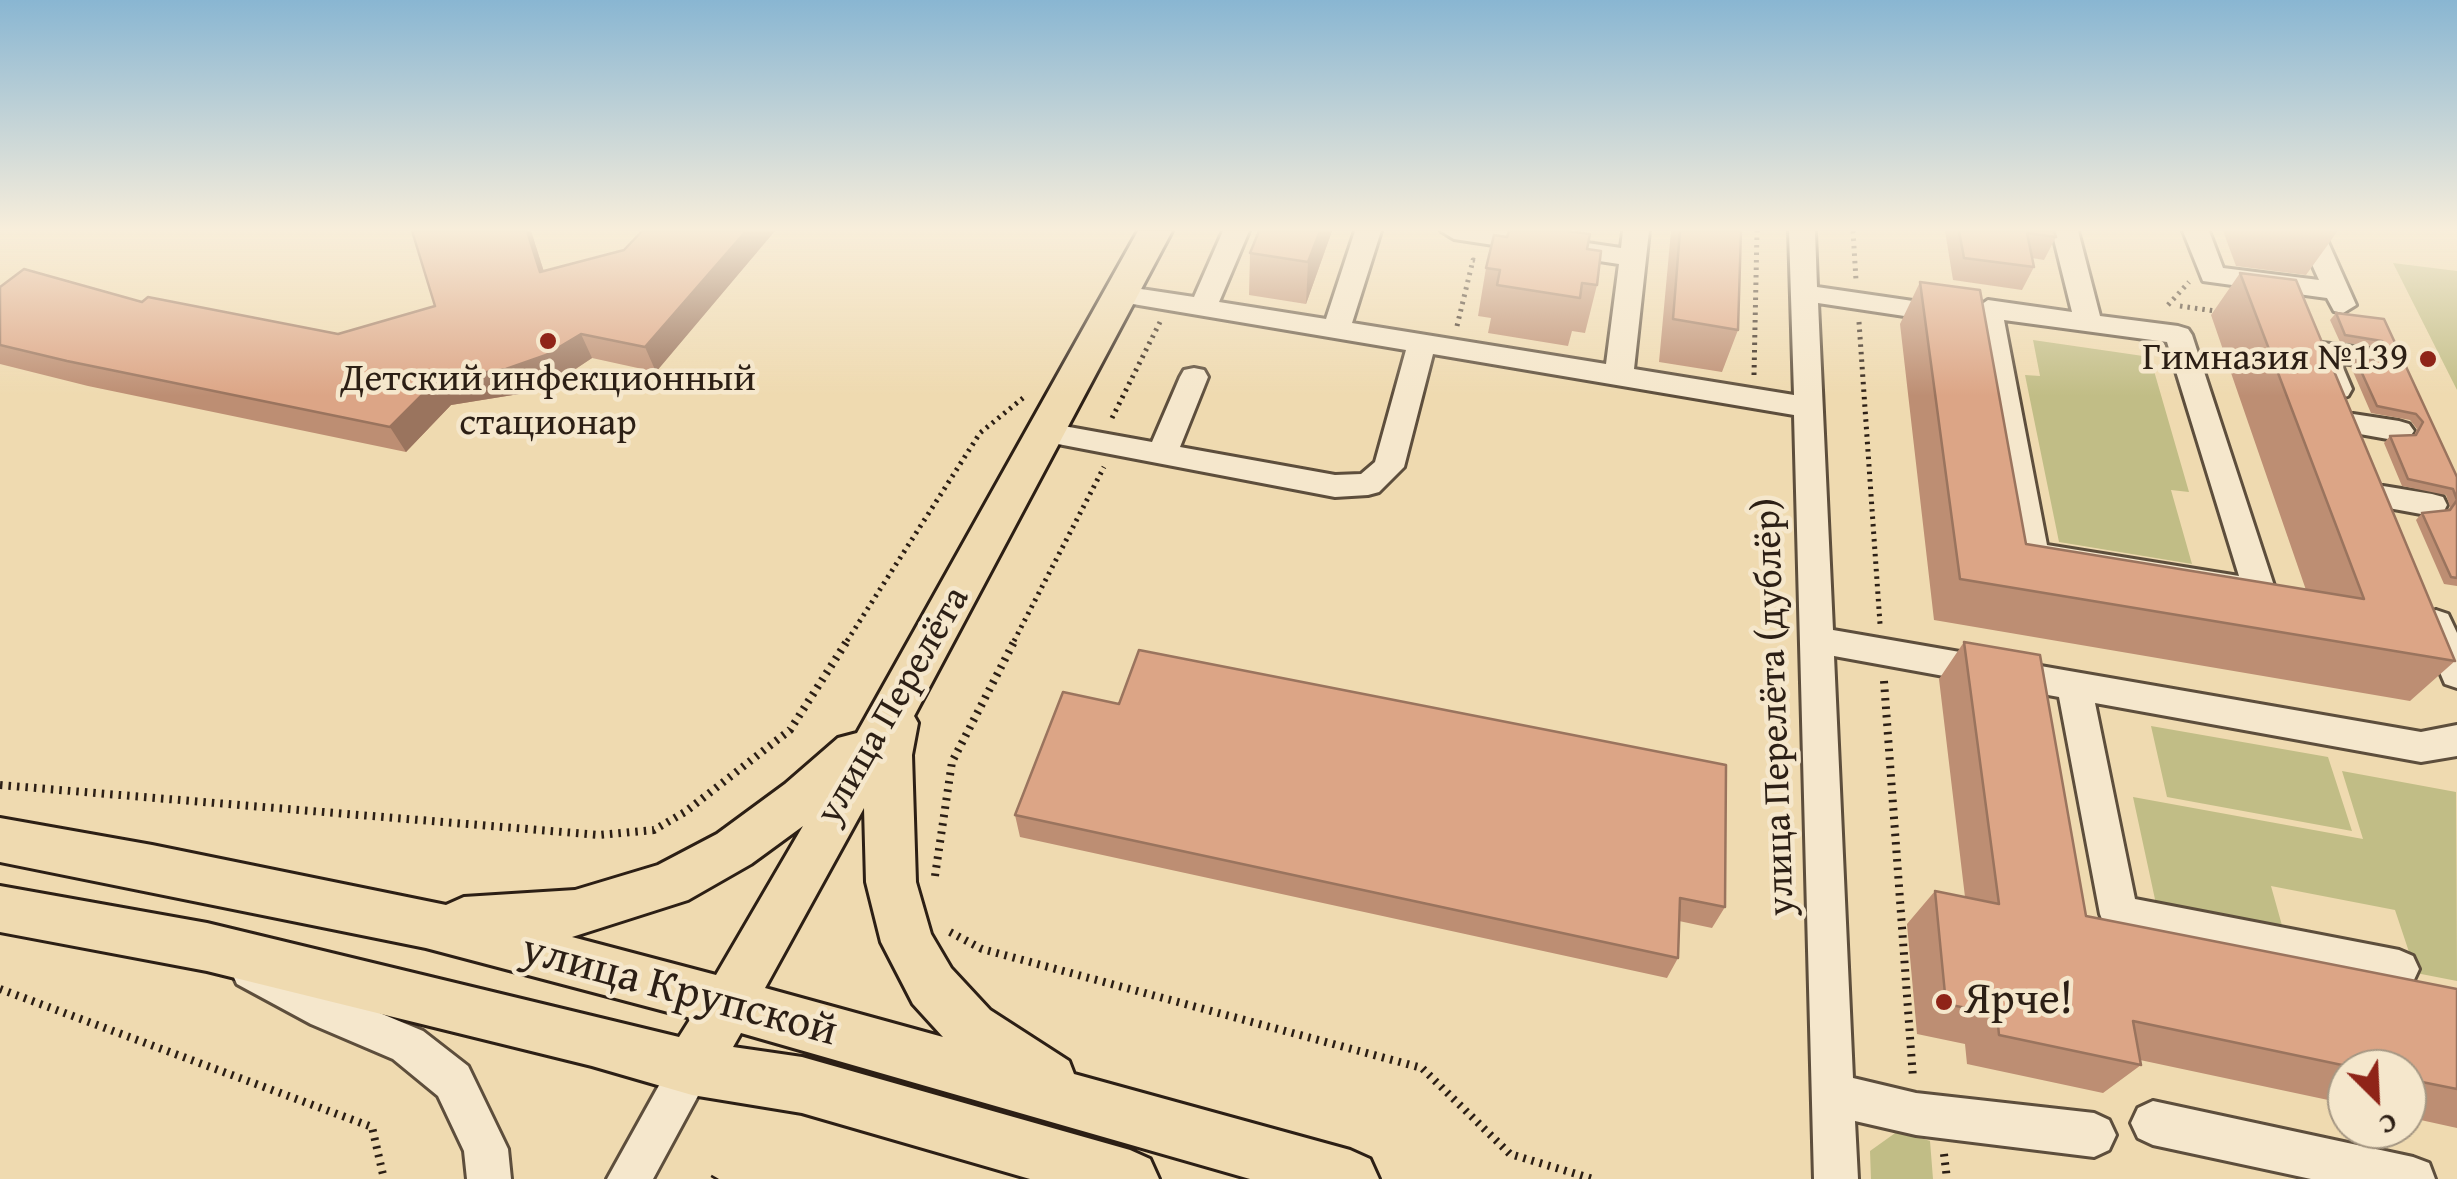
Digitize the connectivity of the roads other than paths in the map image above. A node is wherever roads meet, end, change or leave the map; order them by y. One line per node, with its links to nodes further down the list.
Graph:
1 (1126, 286): 10 (main road, улица Перелёта)
2 (1212, 286): 11 (street)
3 (1350, 286): 14 (street)
4 (1629, 286): 17 (street)
5 (1804, 286): 9 (street, улица Перелёта (дублёр))
6 (2079, 286): 13 (street)
7 (2269, 286): 8 (street)
8 (2334, 286)
9 (1804, 293): 12 (street); 19 (street, улица Перелёта (дублёр))
10 (1122, 294): 11 (street); 22 (main road, улица Перелёта)
11 (1203, 307): 14 (street)
12 (1990, 319): 13 (street); 13 (street)
13 (2088, 323)
14 (1336, 329): 15 (street)
15 (1422, 343): 17 (street); 23 (street)
16 (2366, 358): 20 (street)
17 (1619, 376): 19 (street)
18 (1194, 378): 23 (street)
19 (1808, 407): 28 (street, улица Перелёта (дублёр))
20 (2352, 424): 21 (street); 24 (street)
21 (2398, 430)
22 (1047, 433): 23 (street); 31 (main road, улица Перелёта)
23 (1162, 454)
24 (2383, 497): 25 (street); 26 (street)
25 (2432, 505)
26 (2398, 533)
27 (2428, 604): 29 (street)
28 (1816, 640): 30 (street); 40 (street, улица Перелёта (дублёр))
29 (2457, 674)
30 (2074, 686): 32 (street); 37 (street)
31 (900, 698): 35 (main road); 38 (main road, улица Перелёта); 41 (main road)
32 (2457, 740)
33 (0, 840): 35 (main road, улица Крупской)
34 (0, 909): 36 (main road, улица Крупской)
35 (426, 924): 38 (main road, улица Крупской)
36 (207, 948): 39 (main road, улица Крупской); 44 (street)
37 (2398, 969)
38 (728, 1004): 39 (main road, улица Перелёта); 41 (main road, улица Крупской)
39 (692, 1068): 45 (street, улица Перелёта); 46 (main road, улица Крупской)
40 (1832, 1094): 43 (street); 48 (street, улица Перелёта (дублёр))
41 (1085, 1104): 47 (main road, улица Крупской)
42 (2154, 1122): 49 (street)
43 (2094, 1135)
44 (489, 1179)
45 (629, 1179)
46 (1130, 1179)
47 (1350, 1179)
48 (1836, 1179)
49 (2412, 1179)

